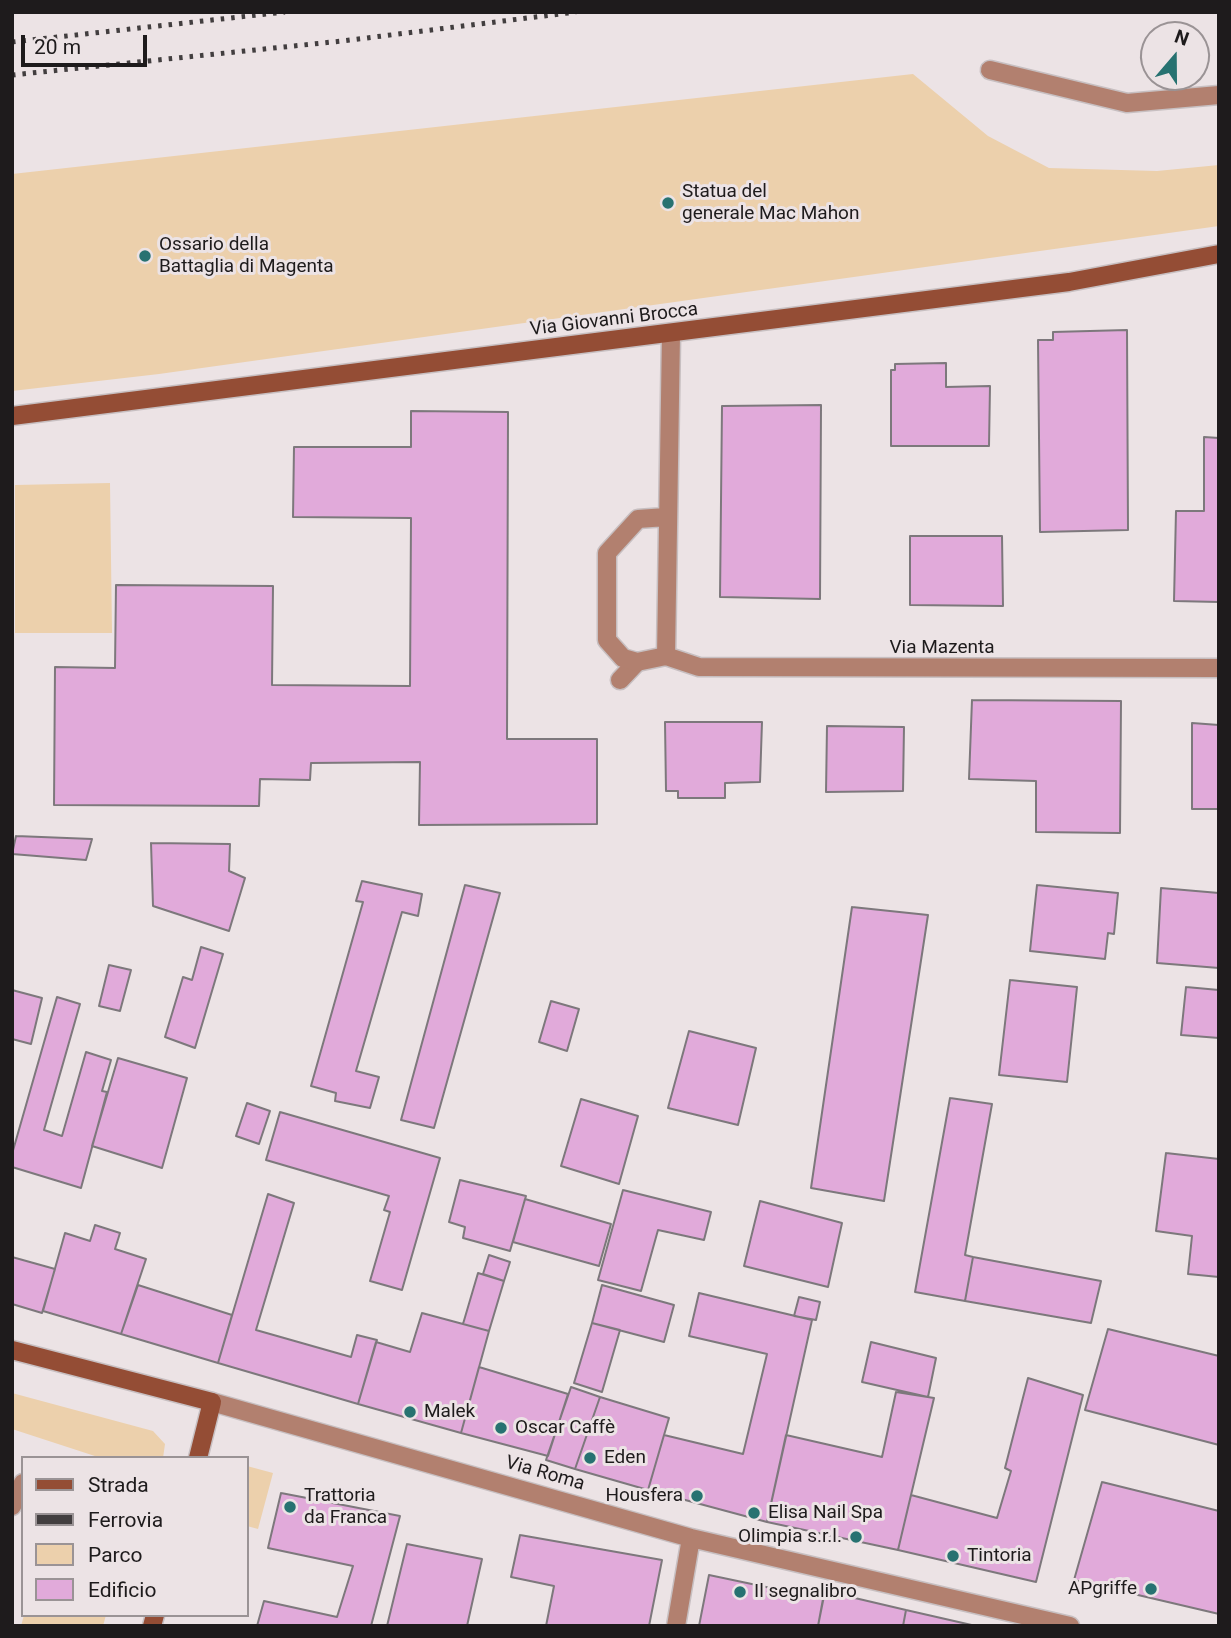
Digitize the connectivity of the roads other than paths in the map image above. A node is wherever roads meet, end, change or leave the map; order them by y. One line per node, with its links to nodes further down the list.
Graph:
1 (990, 70): 2 (street)
2 (1219, 95)
3 (1219, 254): 4 (street, Via Giovanni Brocca)
4 (671, 334): 5 (street, Via Giovanni Brocca); 6 (street)
5 (12, 416)
6 (666, 517): 7 (street); 8 (street)
7 (666, 656): 8 (street); 9 (street, Via Mazenta)
8 (637, 662): 10 (street)
9 (1219, 668)
10 (620, 680)
11 (12, 1350): 12 (street, Via Roma)
12 (212, 1402): 13 (street); 16 (street, Via Roma)
13 (198, 1456)
14 (21, 1487): 15 (street)
15 (12, 1506)
16 (691, 1538): 17 (street); 18 (street, Via Roma)
17 (676, 1626)
18 (1070, 1626)

